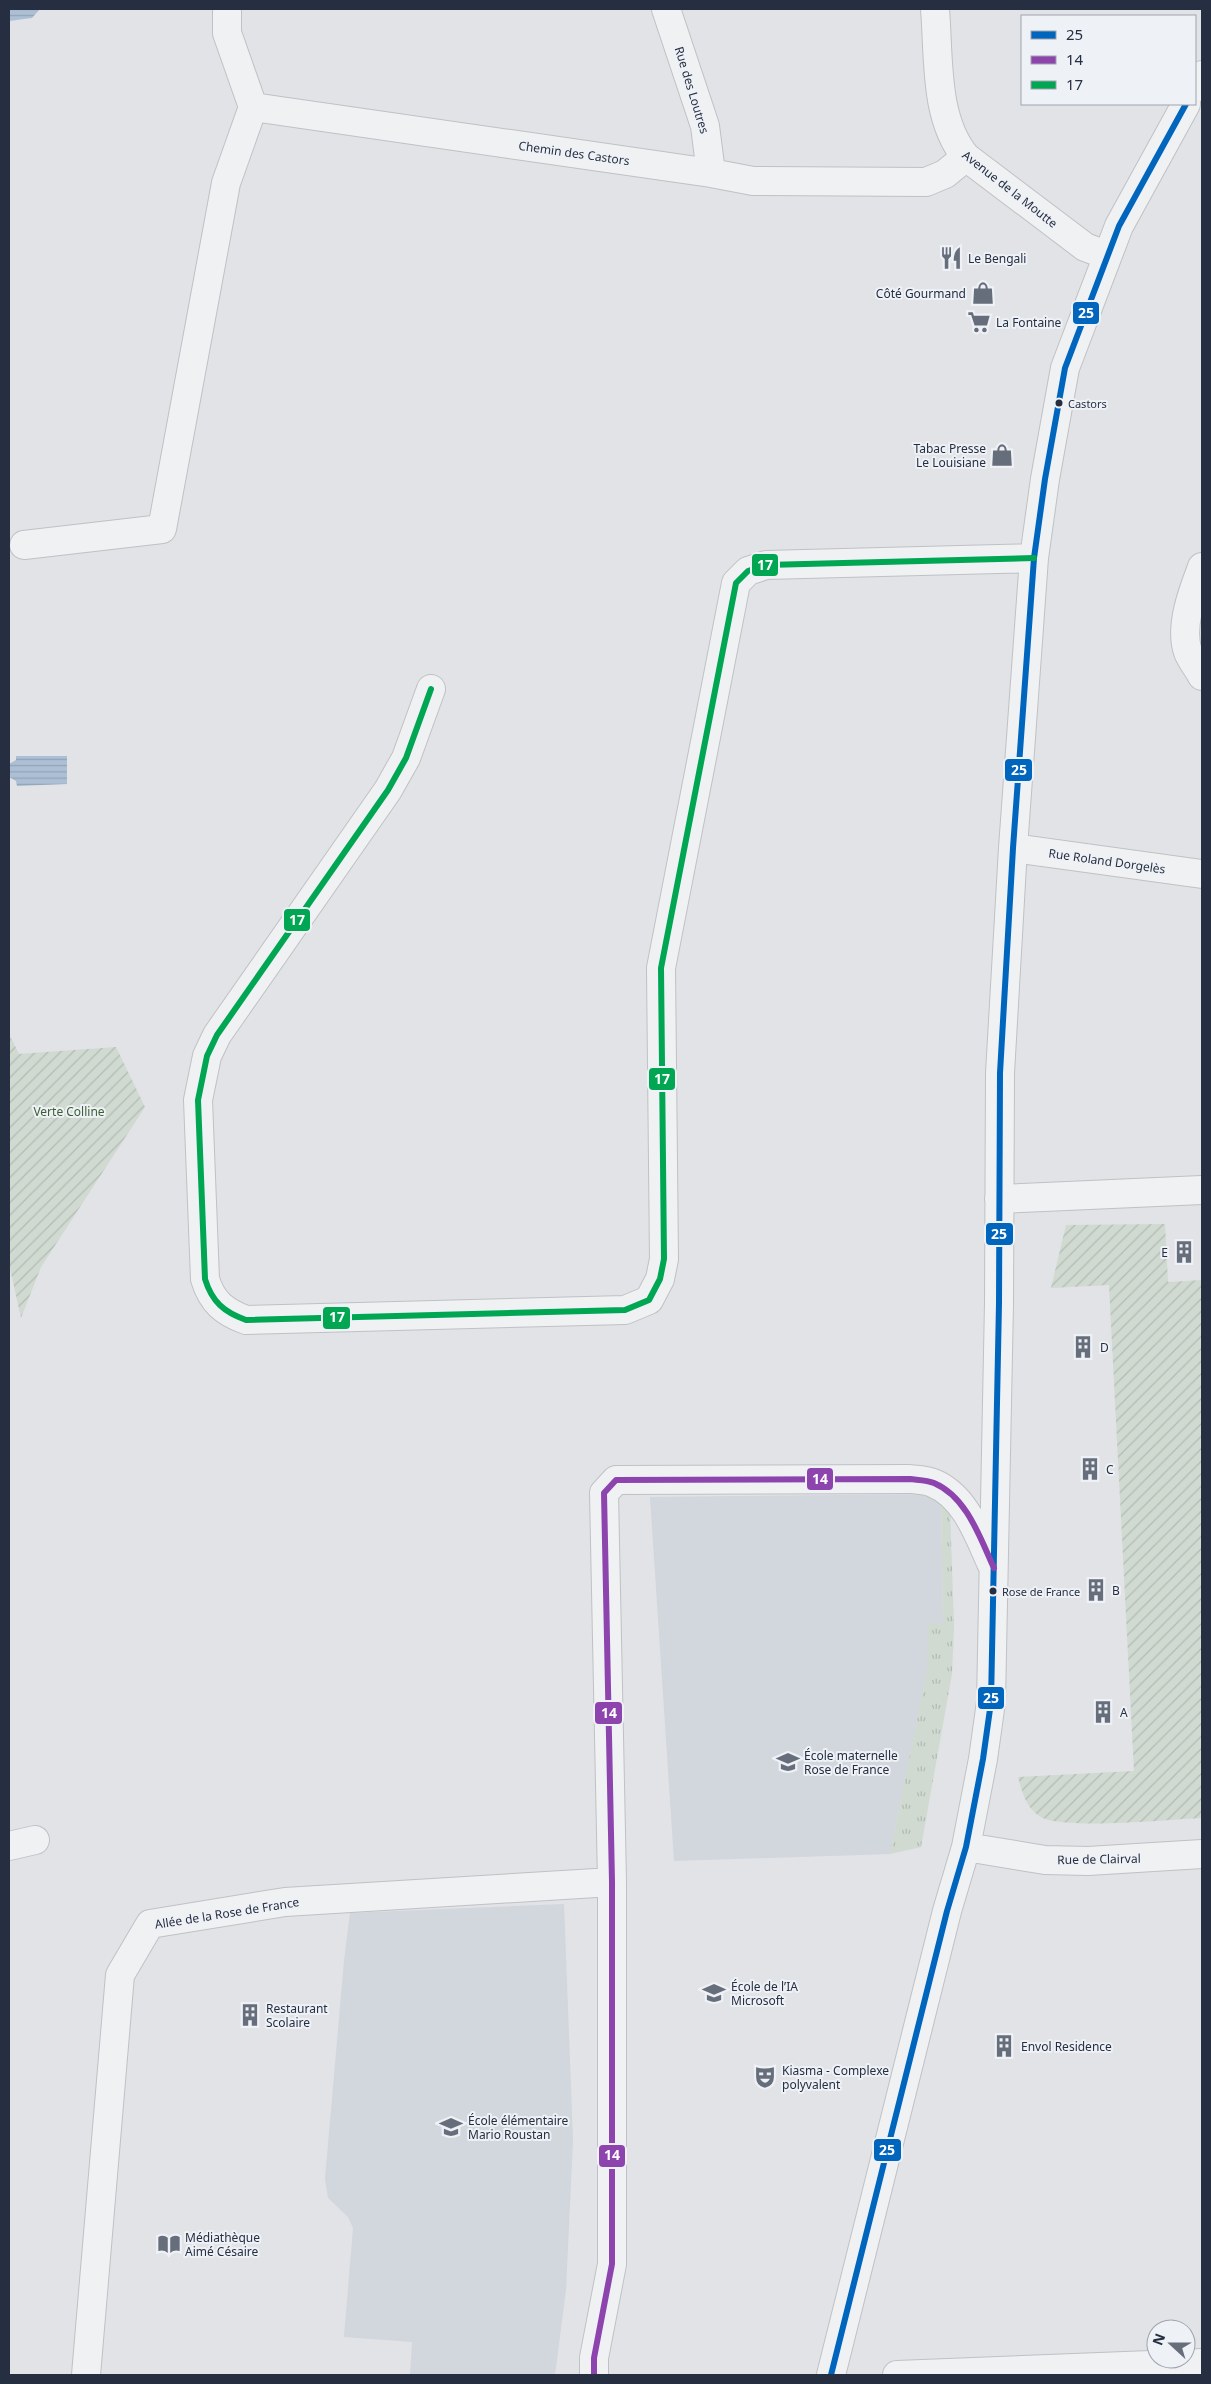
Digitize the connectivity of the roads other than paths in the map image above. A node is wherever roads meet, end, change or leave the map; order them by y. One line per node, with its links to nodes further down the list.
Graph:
1 (666, 9): 9 (street, Rue des Loutres)
2 (935, 9): 8 (street, Avenue de la Moutte)
3 (227, 21): 7 (street)
4 (1202, 75): 5 (street)
5 (1196, 86)
6 (1185, 105): 10 (street)
7 (253, 106): 9 (street, Chemin des Castors); 11 (street)
8 (966, 158): 9 (street, Chemin des Castors); 10 (street, Avenue de la Moutte)
9 (711, 173)
10 (1106, 255): 12 (street)
11 (24, 545)
12 (1034, 558): 15 (street); 16 (street)
13 (1202, 567): 14 (street)
14 (1202, 676)
15 (431, 689)
16 (1013, 848): 17 (street, Rue Roland Dorgelès); 19 (street)
17 (1202, 874)
18 (1202, 1190): 19 (street)
19 (999, 1199): 20 (street)
20 (994, 1568): 21 (street); 23 (street)
21 (966, 1847): 22 (street, Rue de Clairval); 27 (street)
22 (1202, 1854)
23 (612, 1882): 25 (street, Allée de la Rose de France); 26 (street)
24 (1202, 2363): 28 (street)
25 (86, 2375)
26 (594, 2375)
27 (831, 2375)
28 (897, 2375)

